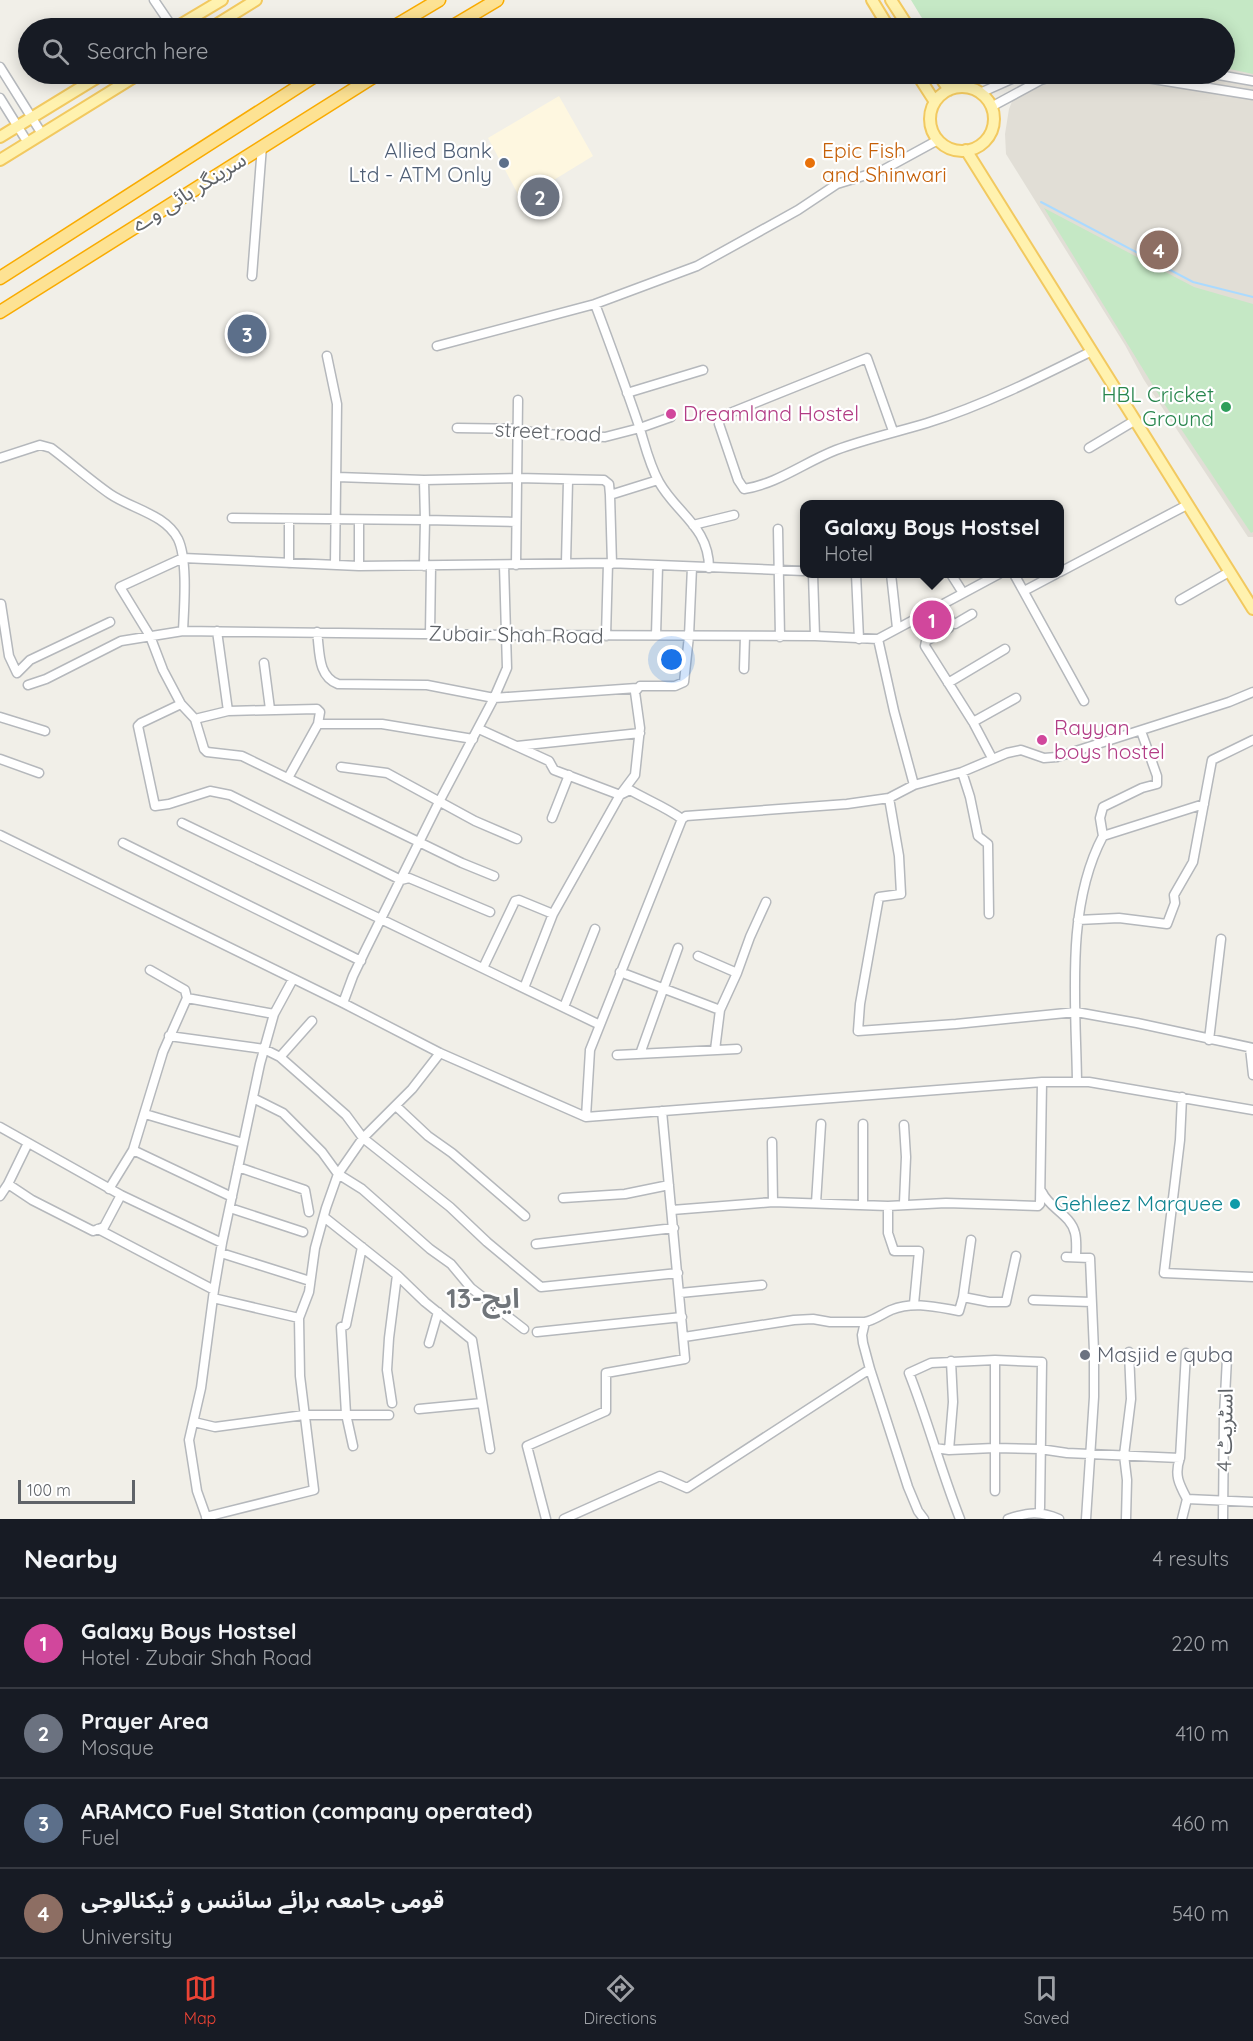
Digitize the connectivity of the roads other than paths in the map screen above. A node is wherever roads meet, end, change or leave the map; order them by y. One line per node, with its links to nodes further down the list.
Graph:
1 (154, 0): 8 (street)
2 (222, 0): 9 (main road)
3 (256, 0): 10 (main road)
4 (439, 0): 11 (highway)
5 (497, 0): 12 (highway)
6 (872, 0): 13 (main road)
7 (891, 0): 14 (main road)
8 (167, 18)
9 (191, 18)
10 (227, 18)
11 (409, 18)
12 (467, 18)
13 (884, 18)
14 (903, 18)
15 (0, 67): 33 (street)
16 (1235, 78): 17 (street)
17 (1253, 81)
18 (86, 84): 33 (main road)
19 (123, 84): 35 (main road)
20 (302, 84): 43 (highway, سرینگر ہائی وے)
21 (362, 84): 39 (highway, سرینگر ہائی وے)
22 (923, 84): 31 (main road)
23 (945, 84): 27 (main road)
24 (1000, 84): 28 (street)
25 (1034, 84): 32 (street)
26 (1184, 84): 29 (street)
27 (949, 90): 28 (main road); 31 (main road)
28 (980, 93): 32 (main road)
29 (1253, 95)
30 (0, 98): 34 (street)
31 (935, 102): 37 (main road)
32 (991, 107): 40 (main road)
33 (31, 117): 34 (main road); 35 (street)
34 (18, 126): 36 (main road); 38 (street)
35 (42, 134): 38 (main road)
36 (0, 137)
37 (938, 140): 40 (main road); 44 (street)
38 (28, 143): 41 (main road)
39 (262, 146): 42 (street); 45 (highway, سرینگر ہائی وے)
40 (966, 150): 47 (main road)
41 (0, 160)
42 (252, 276)
43 (0, 278)
44 (595, 304): 46 (street); 50 (street)
45 (0, 312)
46 (437, 346)
47 (1090, 352): 53 (main road); 57 (street)
48 (327, 356): 60 (street)
49 (703, 370): 50 (street)
50 (627, 393): 56 (street)
51 (518, 400): 55 (street)
52 (671, 417): 56 (street, street road)
53 (1134, 421): 58 (street); 66 (main road)
54 (457, 428): 55 (street, street road)
55 (518, 429): 56 (street, street road); 61 (street)
56 (639, 429): 63 (street)
57 (893, 431): 57 (street)
58 (1089, 448)
59 (0, 458): 76 (street)
60 (336, 477): 62 (street); 70 (street)
61 (517, 478): 62 (street); 64 (street); 73 (street)
62 (424, 480): 72 (street)
63 (658, 480): 65 (street); 74 (street)
64 (568, 481): 65 (street); 78 (street)
65 (610, 495): 79 (street)
66 (1187, 505): 88 (street); 91 (main road)
67 (734, 515): 74 (street)
68 (232, 518): 69 (street)
69 (289, 519): 70 (street); 77 (street)
70 (336, 520): 71 (street); 80 (street)
71 (359, 520): 72 (street); 83 (street)
72 (425, 520): 73 (street); 84 (street)
73 (516, 522): 82 (street)
74 (693, 525): 87 (street)
75 (778, 529): 89 (street)
76 (183, 558): 77 (street); 109 (street); 115 (street)
77 (289, 563): 80 (street)
78 (566, 563): 79 (street); 82 (street)
79 (610, 563): 85 (street); 116 (street)
80 (335, 565): 83 (street)
81 (504, 565): 82 (street); 84 (street); 113 (street)
82 (516, 565)
83 (359, 566): 84 (street)
84 (427, 566): 112 (street)
85 (658, 566): 86 (street); 114 (street)
86 (692, 567): 87 (street); 117 (street)
87 (709, 568): 89 (street)
88 (1064, 570)
89 (780, 571): 90 (street); 119 (street)
90 (800, 571)
91 (1229, 572): 101 (street); 104 (main road)
92 (813, 578): 120 (street)
93 (856, 578): 121 (street)
94 (892, 578): 108 (street)
95 (954, 578): 100 (street)
96 (990, 578): 100 (street)
97 (1017, 578): 99 (street)
98 (1049, 578): 99 (street)
99 (1024, 591): 133 (street)
100 (963, 593): 103 (street)
101 (1180, 600)
102 (1, 604): 124 (street)
103 (943, 604): 107 (street); 108 (street)
104 (1253, 609)
105 (972, 615): 107 (street)
106 (110, 622): 124 (street)
107 (951, 622): 127 (street)
108 (897, 628): 122 (street)
109 (183, 631): 110 (street, Zubair Shah Road); 115 (street, Zubair Shah Road)
110 (217, 631): 111 (street, Zubair Shah Road); 136 (street)
111 (317, 632): 112 (street, Zubair Shah Road); 131 (street)
112 (430, 634): 113 (street, Zubair Shah Road)
113 (507, 635): 116 (street, Zubair Shah Road); 131 (street)
114 (656, 635): 116 (street, Zubair Shah Road); 117 (street, Zubair Shah Road)
115 (150, 636): 128 (street, Zubair Shah Road); 134 (street)
116 (606, 636)
117 (689, 636): 118 (street, Zubair Shah Road); 129 (street)
118 (745, 636): 119 (street, Zubair Shah Road); 126 (street)
119 (780, 636): 120 (street, Zubair Shah Road)
120 (815, 636): 121 (street, Zubair Shah Road)
121 (859, 639): 122 (street, Zubair Shah Road)
122 (878, 639): 155 (street)
123 (1005, 649): 127 (street)
124 (4, 657)
125 (264, 663): 135 (street)
126 (744, 669)
127 (948, 683): 139 (street)
128 (28, 685)
129 (637, 688): 131 (street); 144 (street)
130 (1253, 692): 143 (street)
131 (494, 698): 141 (street)
132 (1016, 698): 139 (street)
133 (1084, 701)
134 (182, 704): 138 (street); 169 (street)
135 (270, 709): 136 (street); 140 (street)
136 (228, 711): 138 (street)
137 (0, 717): 142 (street)
138 (195, 719): 154 (street)
139 (973, 722): 148 (street)
140 (318, 724): 145 (street); 154 (street)
141 (479, 729): 145 (street); 147 (street)
142 (45, 731)
143 (1141, 731): 148 (street); 164 (street)
144 (639, 733): 147 (street); 156 (street)
145 (473, 739): 158 (street)
146 (1253, 740): 159 (street)
147 (516, 746): 153 (street)
148 (992, 758): 151 (street)
149 (0, 759): 152 (street)
150 (341, 767): 158 (street)
151 (962, 772): 155 (street); 173 (street)
152 (39, 773)
153 (569, 775): 156 (street); 160 (street)
154 (288, 778): 166 (street)
155 (914, 785): 157 (street)
156 (620, 795): 161 (street); 172 (street)
157 (889, 798): 161 (street); 192 (street)
158 (439, 802): 165 (street); 166 (street)
159 (1204, 804): 164 (street); 175 (street)
160 (552, 818)
161 (682, 819): 183 (street)
162 (182, 823): 174 (street)
163 (0, 835): 185 (street)
164 (1103, 836): 175 (street)
165 (517, 838)
166 (420, 842): 168 (street); 169 (street)
167 (123, 843): 180 (street)
168 (494, 876)
169 (400, 880): 171 (street); 174 (street)
170 (766, 902): 184 (street)
171 (490, 912)
172 (553, 914): 181 (street); 186 (street)
173 (989, 914)
174 (380, 920): 180 (street); 181 (street)
175 (1078, 920): 192 (street)
176 (595, 929): 190 (street)
177 (1221, 939): 197 (street)
178 (678, 948): 187 (street)
179 (699, 956): 184 (street)
180 (361, 961): 189 (street)
181 (483, 968): 186 (street)
182 (150, 970): 188 (street)
183 (620, 972): 187 (street); 195 (street)
184 (737, 973): 191 (street)
185 (293, 979): 189 (street); 193 (street)
186 (524, 988): 190 (street)
187 (664, 989): 191 (street); 203 (street)
188 (187, 998): 193 (street); 196 (street)
189 (343, 1003): 202 (street)
190 (564, 1007): 195 (street)
191 (720, 1010): 201 (street)
192 (1076, 1012): 197 (street); 208 (street)
193 (273, 1014): 199 (street)
194 (312, 1022): 205 (street)
195 (600, 1025): 215 (street)
196 (169, 1036): 199 (street); 214 (street)
197 (1209, 1040): 198 (street)
198 (1252, 1048): 206 (street)
199 (264, 1049): 205 (street); 210 (street)
200 (737, 1049): 201 (street)
201 (715, 1050): 203 (street)
202 (440, 1053): 211 (street); 215 (street)
203 (640, 1054): 204 (street)
204 (618, 1055)
205 (280, 1057): 220 (street)
206 (1253, 1075)
207 (1042, 1082): 208 (street); 213 (street); 229 (street)
208 (1077, 1082): 209 (street)
209 (1182, 1097): 212 (street); 257 (street)
210 (253, 1098): 223 (street); 226 (street)
211 (396, 1106): 220 (street); 243 (street)
212 (1253, 1110)
213 (662, 1111): 215 (street); 228 (street)
214 (145, 1114): 223 (street); 224 (street)
215 (586, 1117)
216 (821, 1124): 236 (street)
217 (863, 1124): 238 (street)
218 (904, 1125): 237 (street)
219 (0, 1127): 222 (street)
220 (363, 1138): 226 (street); 255 (street)
221 (772, 1142): 235 (street)
222 (28, 1143): 227 (street); 230 (street)
223 (243, 1143): 225 (street)
224 (133, 1150): 230 (street); 233 (street)
225 (238, 1167): 233 (street); 242 (street)
226 (338, 1174): 244 (street); 270 (street)
227 (8, 1184): 232 (street); 246 (street)
228 (669, 1185): 234 (street); 241 (street)
229 (1040, 1188): 237 (street); 254 (street)
230 (109, 1189): 231 (street)
231 (121, 1195): 246 (street); 251 (street)
232 (0, 1196)
233 (232, 1197): 240 (street)
234 (563, 1198)
235 (773, 1202): 236 (street); 241 (street)
236 (816, 1203): 238 (street)
237 (904, 1203): 239 (street)
238 (863, 1204): 239 (street)
239 (888, 1206): 265 (street)
240 (230, 1208): 247 (street); 251 (street)
241 (672, 1210): 245 (street)
242 (309, 1212)
243 (525, 1216)
244 (324, 1217): 250 (street); 258 (street)
245 (674, 1228): 249 (street); 255 (street)
246 (98, 1229): 261 (street)
247 (303, 1232)
248 (971, 1240): 262 (street)
249 (537, 1244)
250 (362, 1247): 256 (street); 283 (street)
251 (222, 1248): 258 (street); 261 (street)
252 (1016, 1256): 262 (street)
253 (1066, 1257): 254 (street)
254 (1076, 1257): 264 (street)
255 (678, 1273): 260 (street)
256 (397, 1275): 266 (street); 280 (street)
257 (1253, 1277)
258 (310, 1281): 268 (street)
259 (762, 1285): 260 (street)
260 (680, 1293): 267 (street)
261 (213, 1294): 268 (street); 286 (street)
262 (963, 1297): 265 (street)
263 (1033, 1300): 264 (street)
264 (1091, 1302): 293 (street)
265 (914, 1304): 269 (street)
266 (438, 1312): 273 (street); 281 (street)
267 (682, 1317): 271 (street); 272 (street)
268 (299, 1318): 284 (street)
269 (865, 1322): 272 (street); 279 (street)
270 (525, 1329)
271 (537, 1332)
272 (684, 1337): 302 (street)
273 (429, 1343)
274 (1129, 1352): 294 (street)
275 (1186, 1353): 295 (street)
276 (1227, 1358): 298 (street, اسٹریٹ 4)
277 (995, 1360): 278 (street); 289 (street); 291 (street)
278 (951, 1361): 288 (street); 292 (street)
279 (870, 1370): 303 (street); 304 (street)
280 (392, 1403)
281 (482, 1403): 282 (street); 290 (street)
282 (420, 1409)
283 (346, 1414): 284 (street); 285 (street); 287 (street)
284 (304, 1415): 286 (street); 301 (street)
285 (389, 1415)
286 (194, 1422): 301 (street)
287 (353, 1446)
288 (935, 1448): 292 (street); 305 (street)
289 (994, 1448): 291 (street); 292 (street); 296 (street)
290 (490, 1449)
291 (1040, 1449): 293 (street); 300 (street)
292 (949, 1450)
293 (1091, 1455): 294 (street); 308 (street)
294 (1124, 1455): 295 (street); 309 (street)
295 (1180, 1458): 297 (street)
296 (995, 1491)
297 (1186, 1499): 298 (street); 310 (street)
298 (1224, 1501): 299 (street); 311 (street, اسٹریٹ 4)
299 (1253, 1502)
300 (1040, 1508)
301 (206, 1518)
302 (546, 1519)
303 (564, 1519)
304 (924, 1519)
305 (960, 1519)
306 (1008, 1519): 307 (street)
307 (1059, 1519)
308 (1086, 1519)
309 (1126, 1519)
310 (1182, 1519)
311 (1223, 1519)

